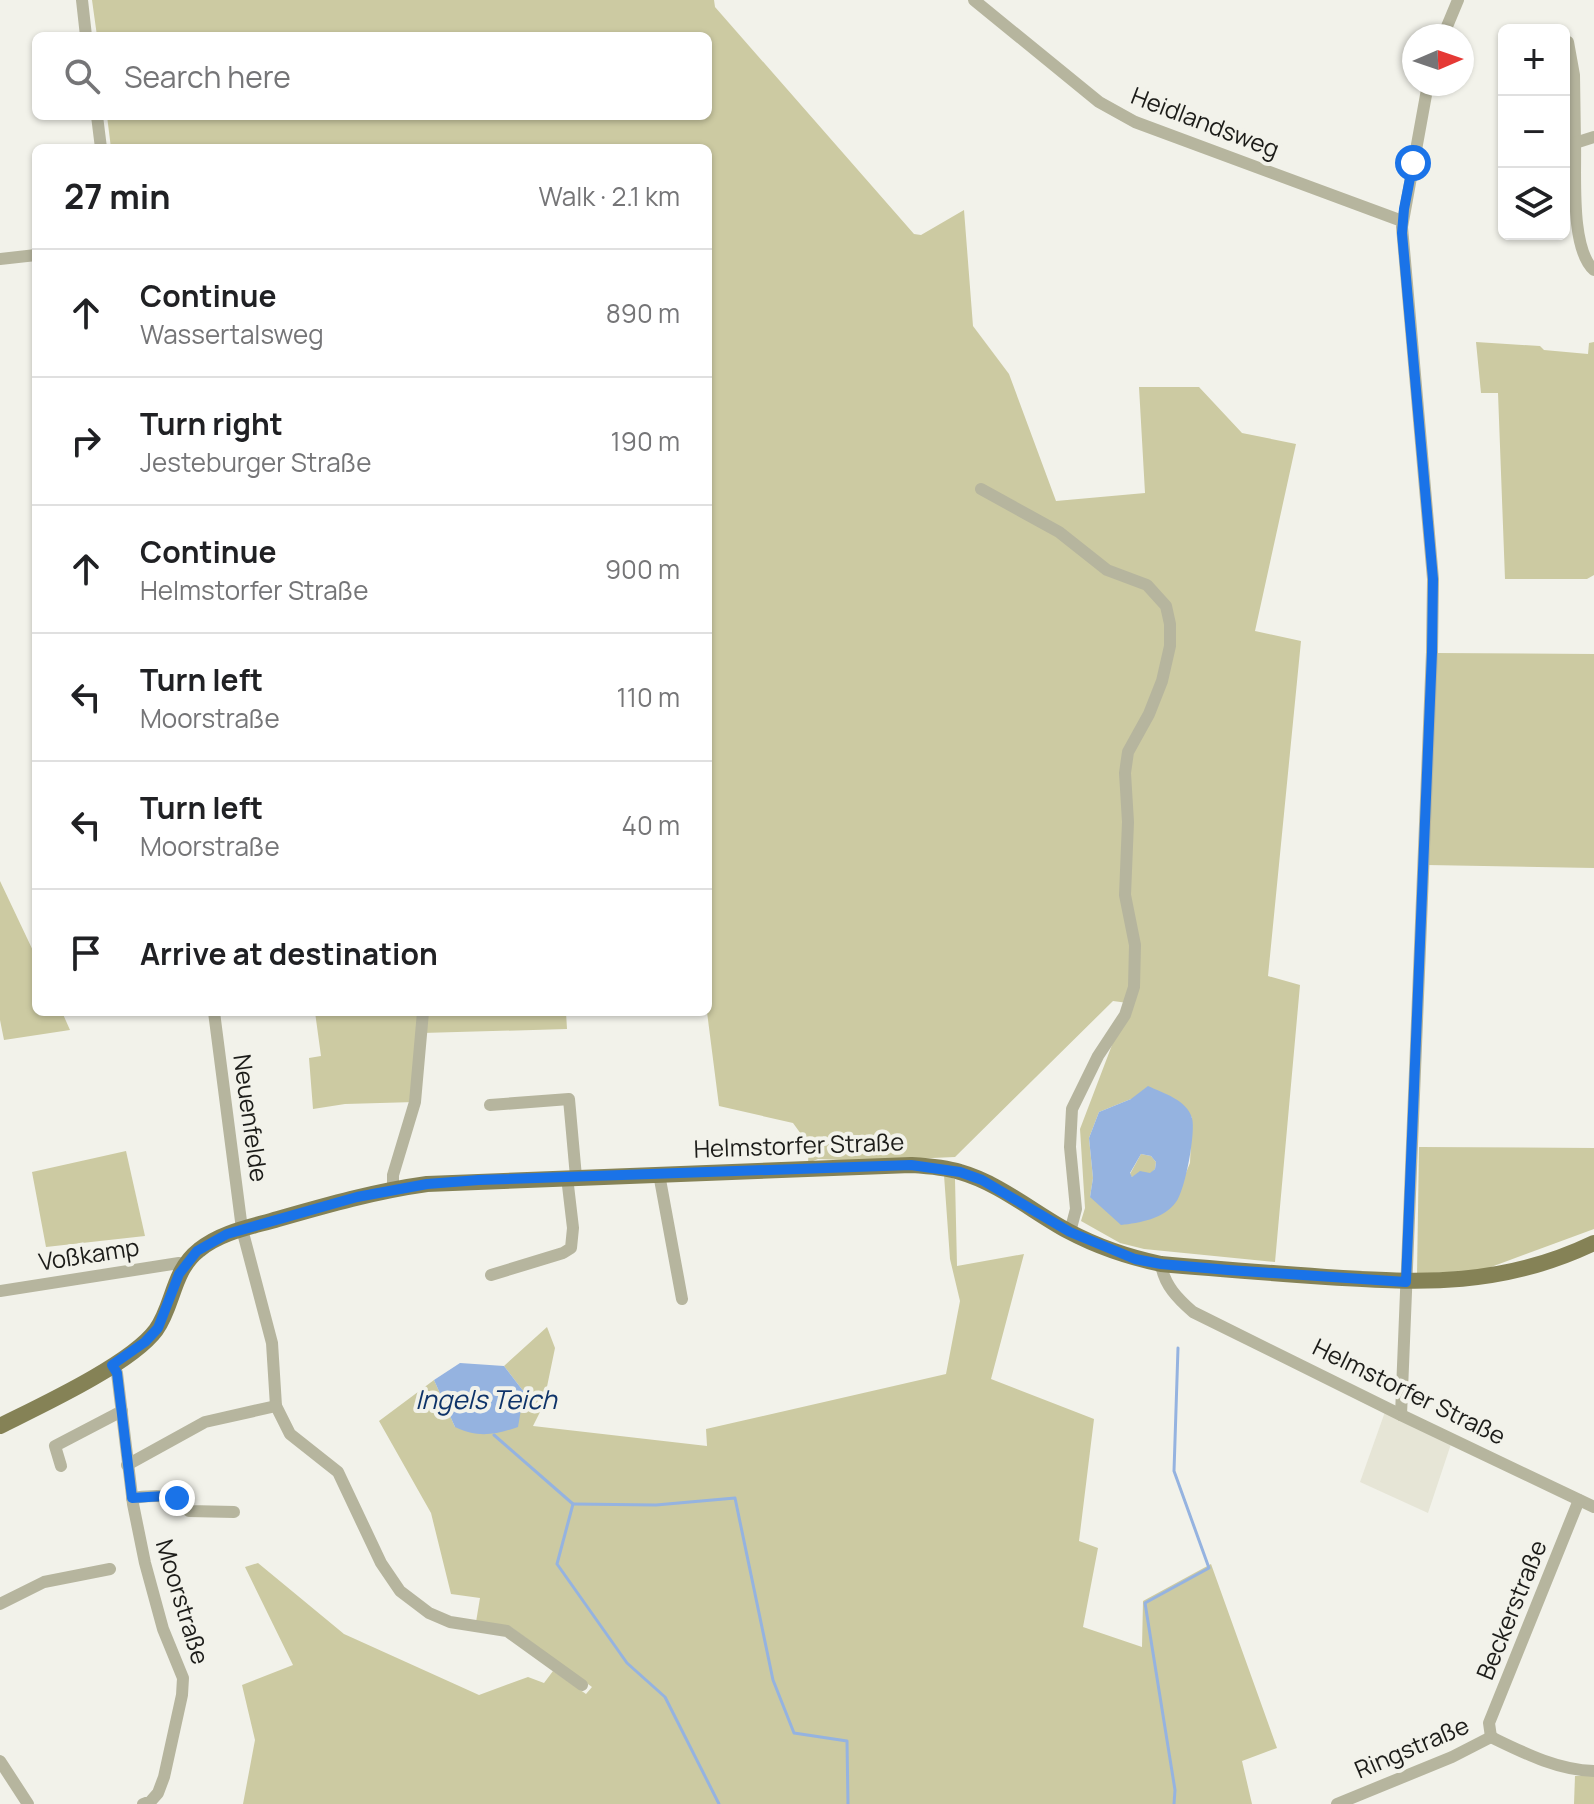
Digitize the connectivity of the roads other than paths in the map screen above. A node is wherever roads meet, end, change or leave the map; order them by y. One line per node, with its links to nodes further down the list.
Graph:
1 (82, 0): 5 (street)
2 (974, 0): 12 (street, Heidlandsweg)
3 (1458, 0): 4 (street)
4 (1448, 24)
5 (86, 32)
6 (1570, 53): 10 (street)
7 (1426, 96): 12 (street)
8 (98, 120): 11 (street)
9 (1594, 137): 10 (street)
10 (1575, 143): 15 (street)
11 (100, 144)
12 (1402, 221): 29 (street)
13 (32, 255): 14 (street)
14 (0, 259)
15 (1594, 270)
16 (981, 489): 24 (street)
17 (215, 1016): 23 (street, Neuenfelde)
18 (423, 1016): 22 (street)
19 (490, 1105): 21 (street)
20 (659, 1174): 21 (main road, Helmstorfer Straße); 24 (main road, Helmstorfer Straße); 31 (street)
21 (571, 1177): 22 (main road, Helmstorfer Straße); 28 (street)
22 (393, 1189): 23 (main road, Helmstorfer Straße)
23 (242, 1229): 27 (main road, Helmstorfer Straße); 33 (street, Neuenfelde)
24 (1070, 1232): 26 (main road, Helmstorfer Straße)
25 (1594, 1243): 29 (main road)
26 (1161, 1264): 29 (main road); 35 (street, Helmstorfer Straße)
27 (183, 1266): 30 (street, Voßkamp); 32 (main road, Helmstorfer Straße)
28 (491, 1275)
29 (1406, 1282): 35 (street)
30 (0, 1291)
31 (682, 1299)
32 (112, 1365): 34 (street, Moorstraße); 36 (main road, Helmstorfer Straße)
33 (276, 1406): 37 (street); 45 (street)
34 (122, 1411): 37 (street, Moorstraße); 38 (street)
35 (1401, 1415): 40 (street, Helmstorfer Straße)
36 (0, 1426)
37 (127, 1465): 39 (street, Moorstraße)
38 (61, 1466)
39 (132, 1498): 42 (street, Moorstraße); 50 (street, Moorstraße)
40 (1579, 1500): 41 (street, Helmstorfer Straße); 46 (street, Beckerstraße)
41 (1594, 1507)
42 (234, 1512)
43 (110, 1569): 44 (street)
44 (0, 1604)
45 (582, 1685)
46 (1491, 1737): 48 (street, Ringstraße); 51 (street, Ringstraße)
47 (0, 1761): 49 (street)
48 (1594, 1771)
49 (28, 1804)
50 (143, 1804)
51 (1337, 1804)

